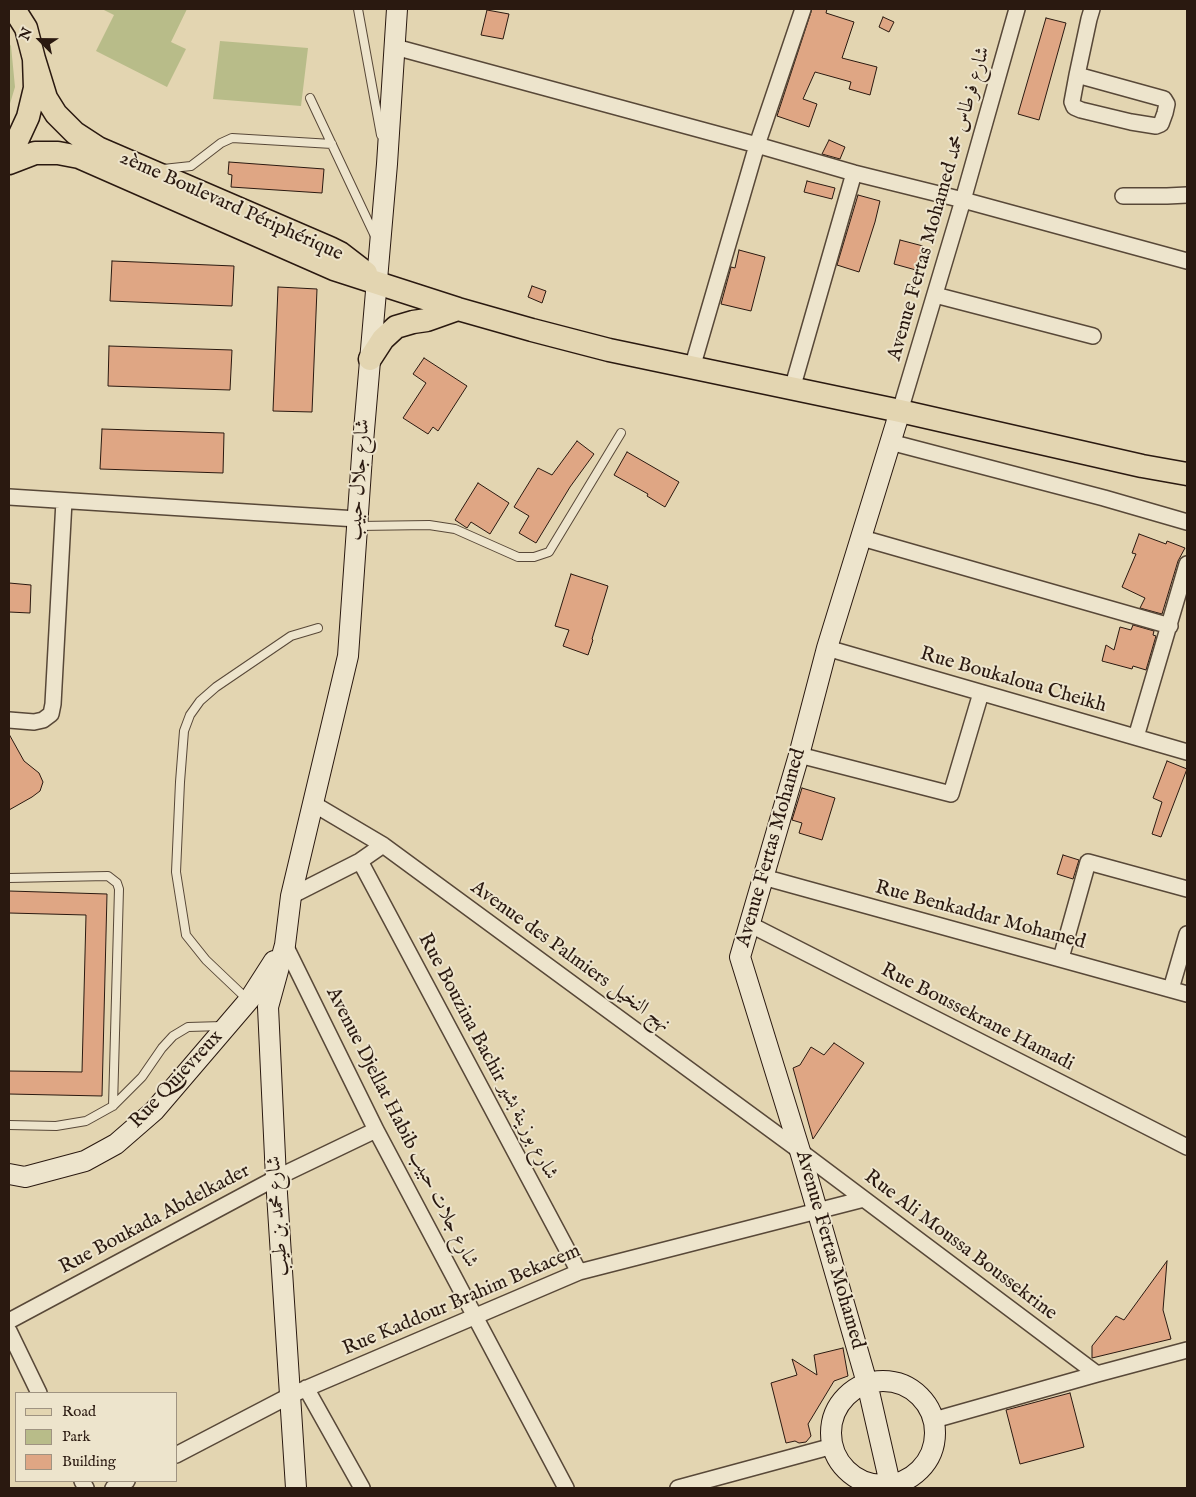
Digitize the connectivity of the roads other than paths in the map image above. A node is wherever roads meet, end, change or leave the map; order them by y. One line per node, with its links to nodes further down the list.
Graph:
1 (14, 9): 8 (main road)
2 (358, 9): 15 (lane)
3 (397, 9): 7 (street, شارع جلال حبيب)
4 (803, 9): 12 (street)
5 (1017, 9): 20 (street, Avenue Fertas Mohamed شارع فرطاس محمد)
6 (1092, 9): 9 (street)
7 (395, 47): 12 (street); 15 (street, شارع جلال حبيب)
8 (34, 59): 13 (main road); 16 (main road, 2ème Boulevard Périphérique)
9 (1077, 75): 9 (street)
10 (310, 98): 11 (lane)
11 (332, 144): 16 (lane); 21 (lane)
12 (757, 145): 17 (street); 28 (street)
13 (9, 152)
14 (9, 163): 23 (main road, 2ème Boulevard Périphérique)
15 (387, 164): 21 (street, شارع جلال حبيب)
16 (150, 171): 23 (main road, 2ème Boulevard Périphérique)
17 (854, 173): 20 (street); 29 (street)
18 (1187, 195): 19 (street)
19 (1123, 196)
20 (963, 200): 22 (street); 24 (street, Avenue Fertas Mohamed شارع فرطاس محمد)
21 (380, 246): 23 (street, شارع جلال حبيب)
22 (1187, 261)
23 (376, 282): 25 (main road); 27 (street, شارع جلال حبيب)
24 (935, 295): 26 (street); 30 (street, Avenue Fertas Mohamed شارع فرطاس محمد)
25 (458, 309): 27 (main road); 28 (main road)
26 (1093, 336)
27 (370, 359): 36 (street, شارع جلال حبيب)
28 (692, 368): 29 (main road)
29 (792, 389): 30 (main road)
30 (900, 411): 32 (street, Avenue Fertas Mohamed); 33 (main road)
31 (621, 434): 36 (lane)
32 (890, 442): 37 (street); 38 (street, Avenue Fertas Mohamed)
33 (1187, 474)
34 (9, 498): 35 (street)
35 (64, 501): 36 (street); 44 (street)
36 (357, 522): 48 (street, شارع جلال حبيب)
37 (1187, 522)
38 (862, 538): 40 (street); 42 (street, Avenue Fertas Mohamed)
39 (1187, 564): 40 (street)
40 (1170, 626): 45 (street)
41 (318, 628): 61 (lane)
42 (827, 648): 43 (street, Rue Boukaloua Cheikh); 47 (street, Avenue Fertas Mohamed)
43 (981, 693): 45 (street, Rue Boukaloua Cheikh); 47 (street)
44 (9, 720)
45 (1136, 737): 46 (street, Rue Boukaloua Cheikh)
46 (1187, 752)
47 (799, 755): 51 (street, Avenue Fertas Mohamed)
48 (312, 803): 49 (street, Avenue des Palmiers نهج النخيل); 54 (street, شارع جلال حبيب)
49 (383, 845): 50 (street); 67 (street, Avenue des Palmiers نهج النخيل)
50 (360, 861): 54 (street); 72 (street, Rue Bouzina Bachir شارع بوزينة بشير)
51 (763, 877): 55 (street, Avenue Fertas Mohamed); 58 (street, Rue Benkaddar Mohamed)
52 (9, 878): 63 (lane)
53 (1187, 889): 58 (street)
54 (291, 896): 57 (street, شارع جلال حبيب)
55 (750, 924): 66 (street, Rue Boussekrane Hamadi); 67 (street, Avenue Fertas Mohamed)
56 (1187, 934): 59 (street)
57 (285, 945): 61 (street, Rue Quievreux); 65 (street, Avenue Djellat Habib شارع جلات حبيب); 69 (street, شارع محمد بن طيب)
58 (1061, 958): 59 (street, Rue Benkaddar Mohamed)
59 (1171, 989): 60 (street, Rue Benkaddar Mohamed)
60 (1187, 994)
61 (249, 1000): 62 (street, Rue Quievreux)
62 (227, 1026): 63 (lane); 68 (street, Rue Quievreux)
63 (113, 1106): 64 (lane)
64 (9, 1125)
65 (376, 1130): 69 (street, Rue Boukada Abdelkader); 73 (street, Avenue Djellat Habib شارع جلات حبيب)
66 (1187, 1147)
67 (800, 1151): 70 (street, Rue Ali Moussa Boussekrine); 71 (street, Avenue Fertas Mohamed)
68 (9, 1174)
69 (276, 1178): 74 (street, Rue Boukada Abdelkader); 79 (street, شارع محمد بن طيب)
70 (864, 1199): 71 (street, Rue Kaddour Brahim Bekacem); 77 (street, Rue Ali Moussa Boussekrine)
71 (817, 1211): 72 (street, Rue Kaddour Brahim Bekacem); 78 (street, Avenue Fertas Mohamed)
72 (579, 1272): 73 (street, Rue Kaddour Brahim Bekacem)
73 (475, 1316): 79 (street, Rue Kaddour Brahim Bekacem); 89 (street, Avenue Djellat Habib شارع جلات حبيب)
74 (9, 1322)
75 (9, 1331): 80 (street)
76 (1187, 1350): 77 (street)
77 (1097, 1374): 81 (street)
78 (867, 1383): 81 (street); 82 (street); 85 (street, Avenue Fertas Mohamed)
79 (298, 1391): 83 (street, Rue Kaddour Brahim Bekacem); 87 (street, شارع محمد بن طيب); 88 (street)
80 (39, 1392)
81 (934, 1420): 85 (street)
82 (833, 1446): 85 (street); 90 (street)
83 (178, 1454)
84 (125, 1482): 86 (street)
85 (890, 1486)
86 (113, 1488)
87 (296, 1488)
88 (362, 1488)
89 (566, 1488)
90 (678, 1488)

